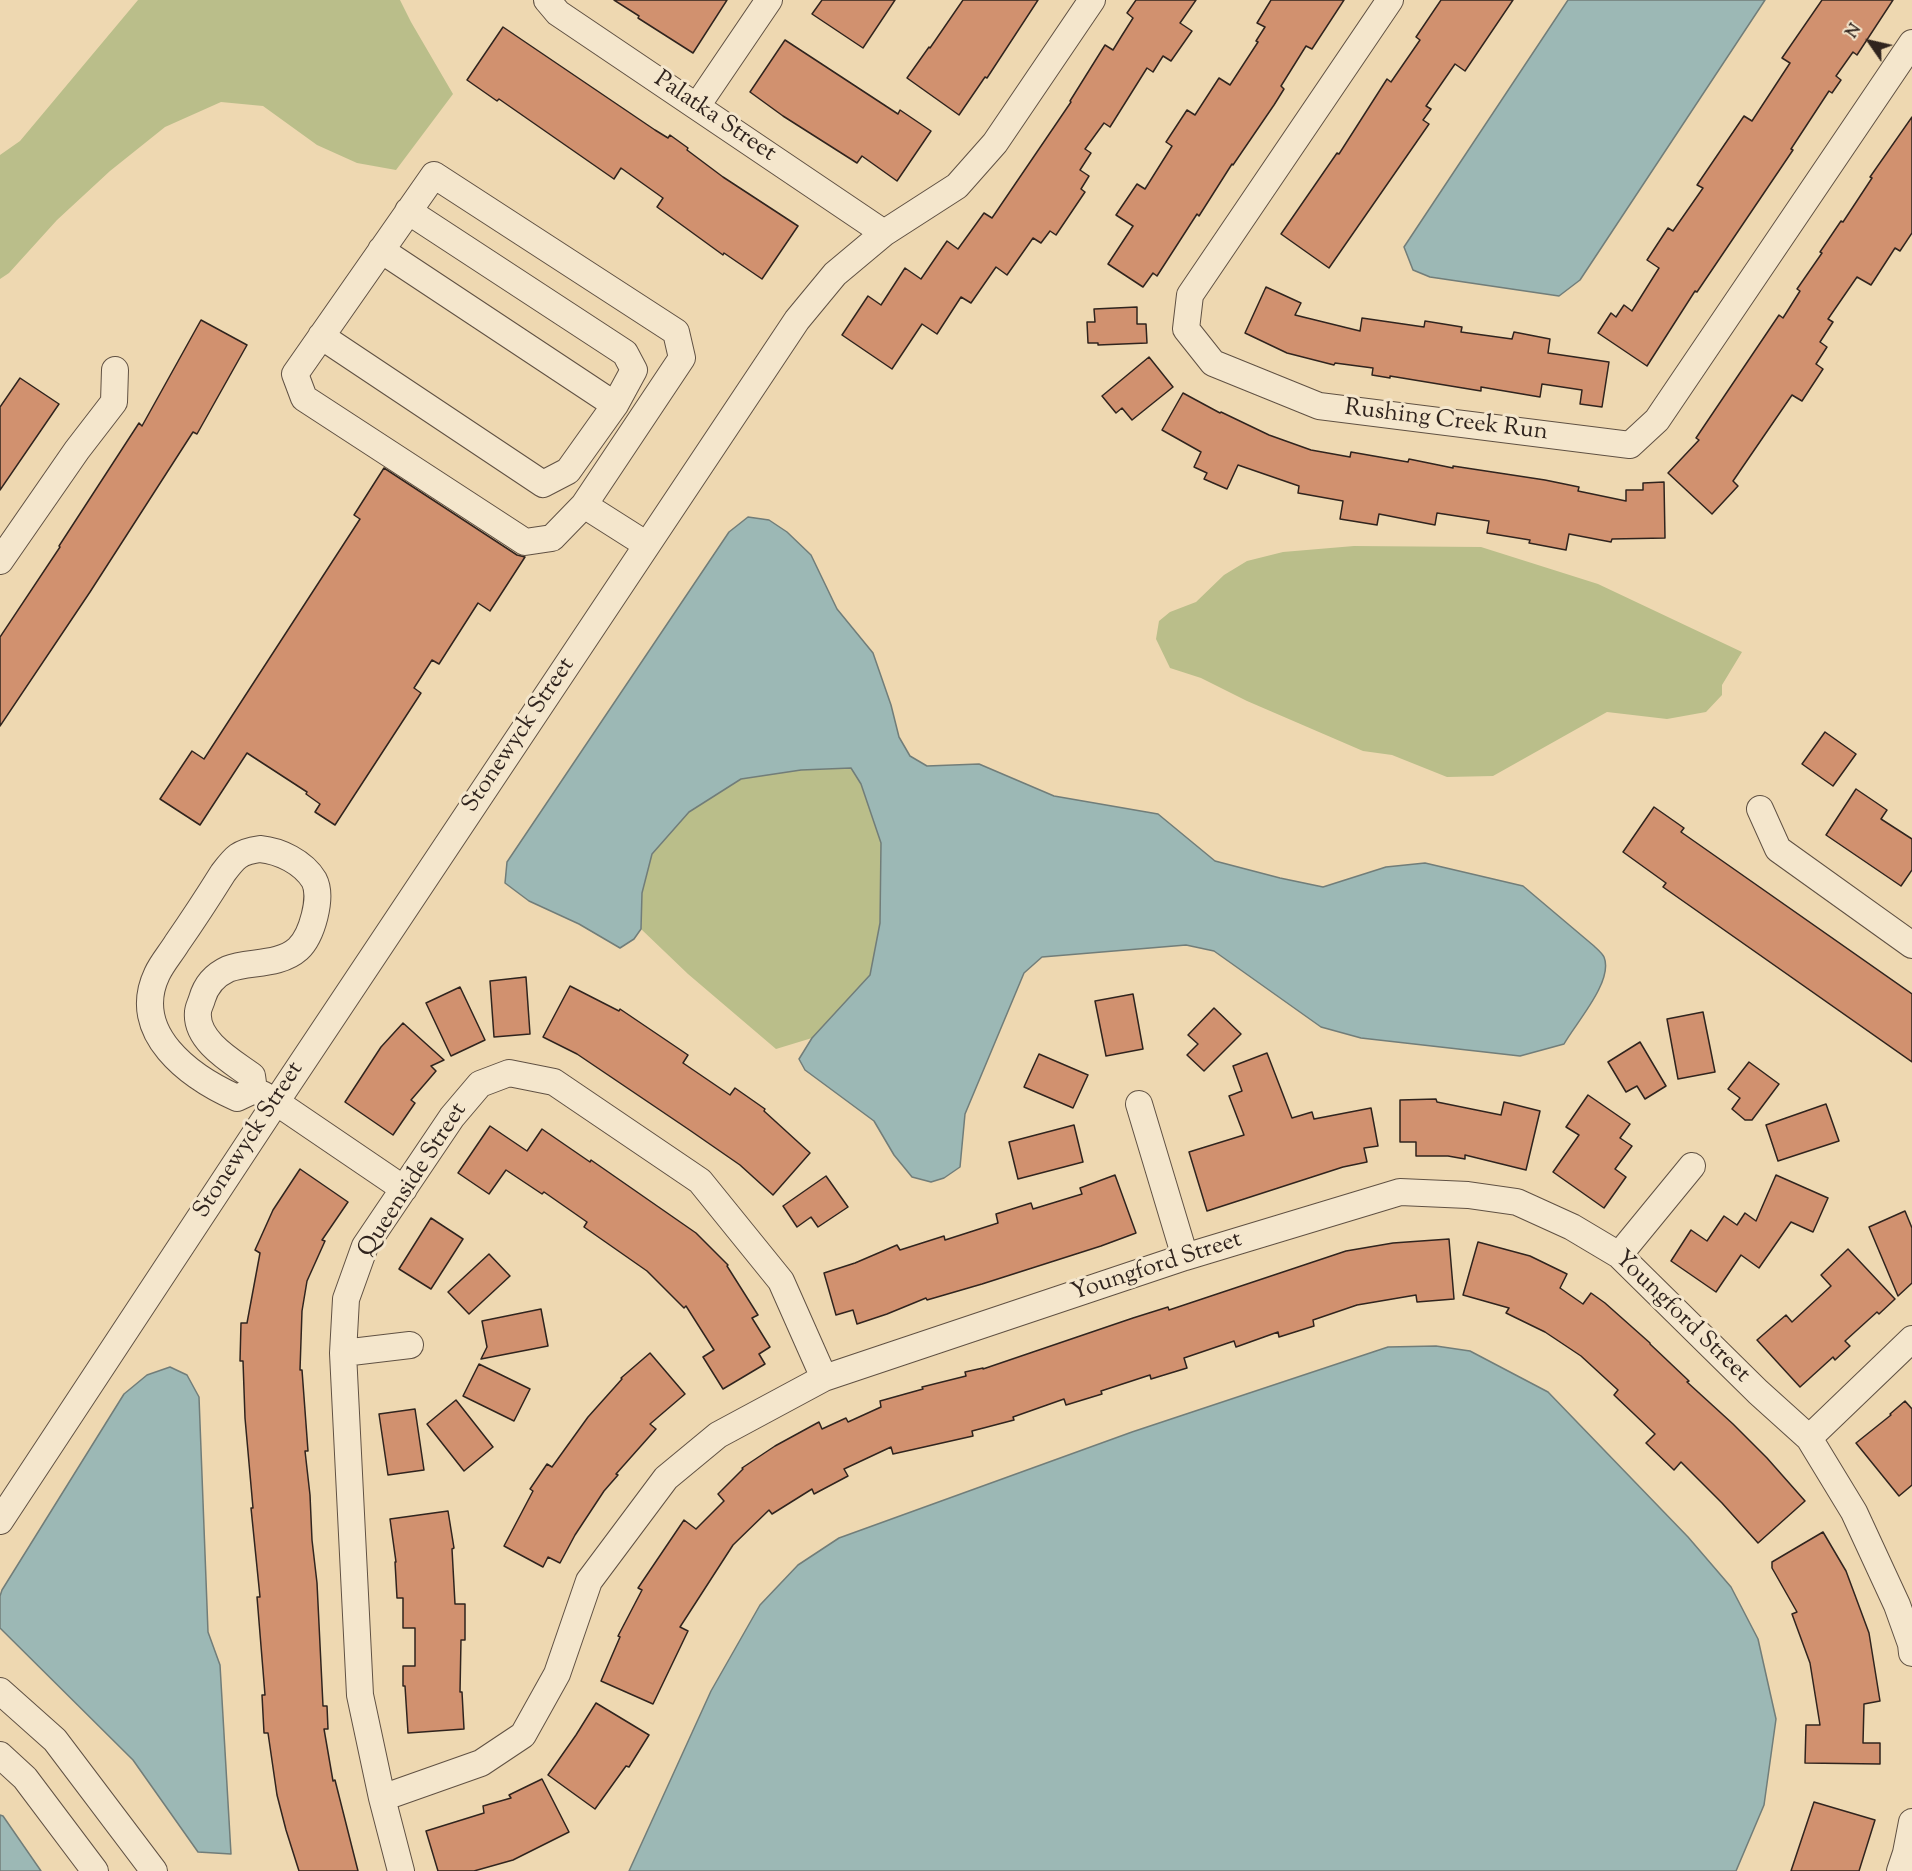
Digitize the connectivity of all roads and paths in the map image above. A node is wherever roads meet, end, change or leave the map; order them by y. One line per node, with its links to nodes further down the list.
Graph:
1 (547, 0): 6 (street, Palatka Street)
2 (769, 0): 6 (street)
3 (1092, 0): 8 (street, Stonewyck Street)
4 (1390, 0): 5 (street, Rushing Creek Run)
5 (1912, 43)
6 (697, 106): 8 (street, Palatka Street)
7 (408, 211): 9 (street); 12 (street); 13 (street)
8 (884, 233): 14 (street, Stonewyck Street)
9 (381, 250): 10 (street); 12 (street)
10 (321, 336): 12 (street); 13 (street)
11 (115, 370): 15 (street)
12 (615, 405)
13 (584, 506): 14 (street)
14 (647, 545): 18 (street, Stonewyck Street)
15 (0, 561)
16 (1760, 809): 17 (street)
17 (1911, 941)
18 (265, 1096): 18 (street); 21 (street); 29 (street, Stonewyck Street)
19 (1139, 1104): 23 (street)
20 (1692, 1166): 22 (street)
21 (404, 1188): 26 (street, Queenside Street); 27 (street, Queenside Street)
22 (1619, 1255): 23 (street, Youngford Street); 28 (street, Youngford Street)
23 (1185, 1257): 27 (street, Youngford Street)
24 (1912, 1339): 28 (street)
25 (410, 1345): 26 (street)
26 (343, 1353): 34 (street, Queenside Street)
27 (824, 1378): 34 (street, Youngford Street)
28 (1809, 1438): 30 (street, Youngford Street)
29 (0, 1521)
30 (1912, 1644): 31 (street, Youngford Street)
31 (1912, 1653)
32 (0, 1691): 37 (street)
33 (0, 1755): 36 (street)
34 (382, 1798): 38 (street, Queenside Street)
35 (1912, 1822): 39 (street)
36 (95, 1871)
37 (154, 1871)
38 (401, 1871)
39 (1900, 1871)

